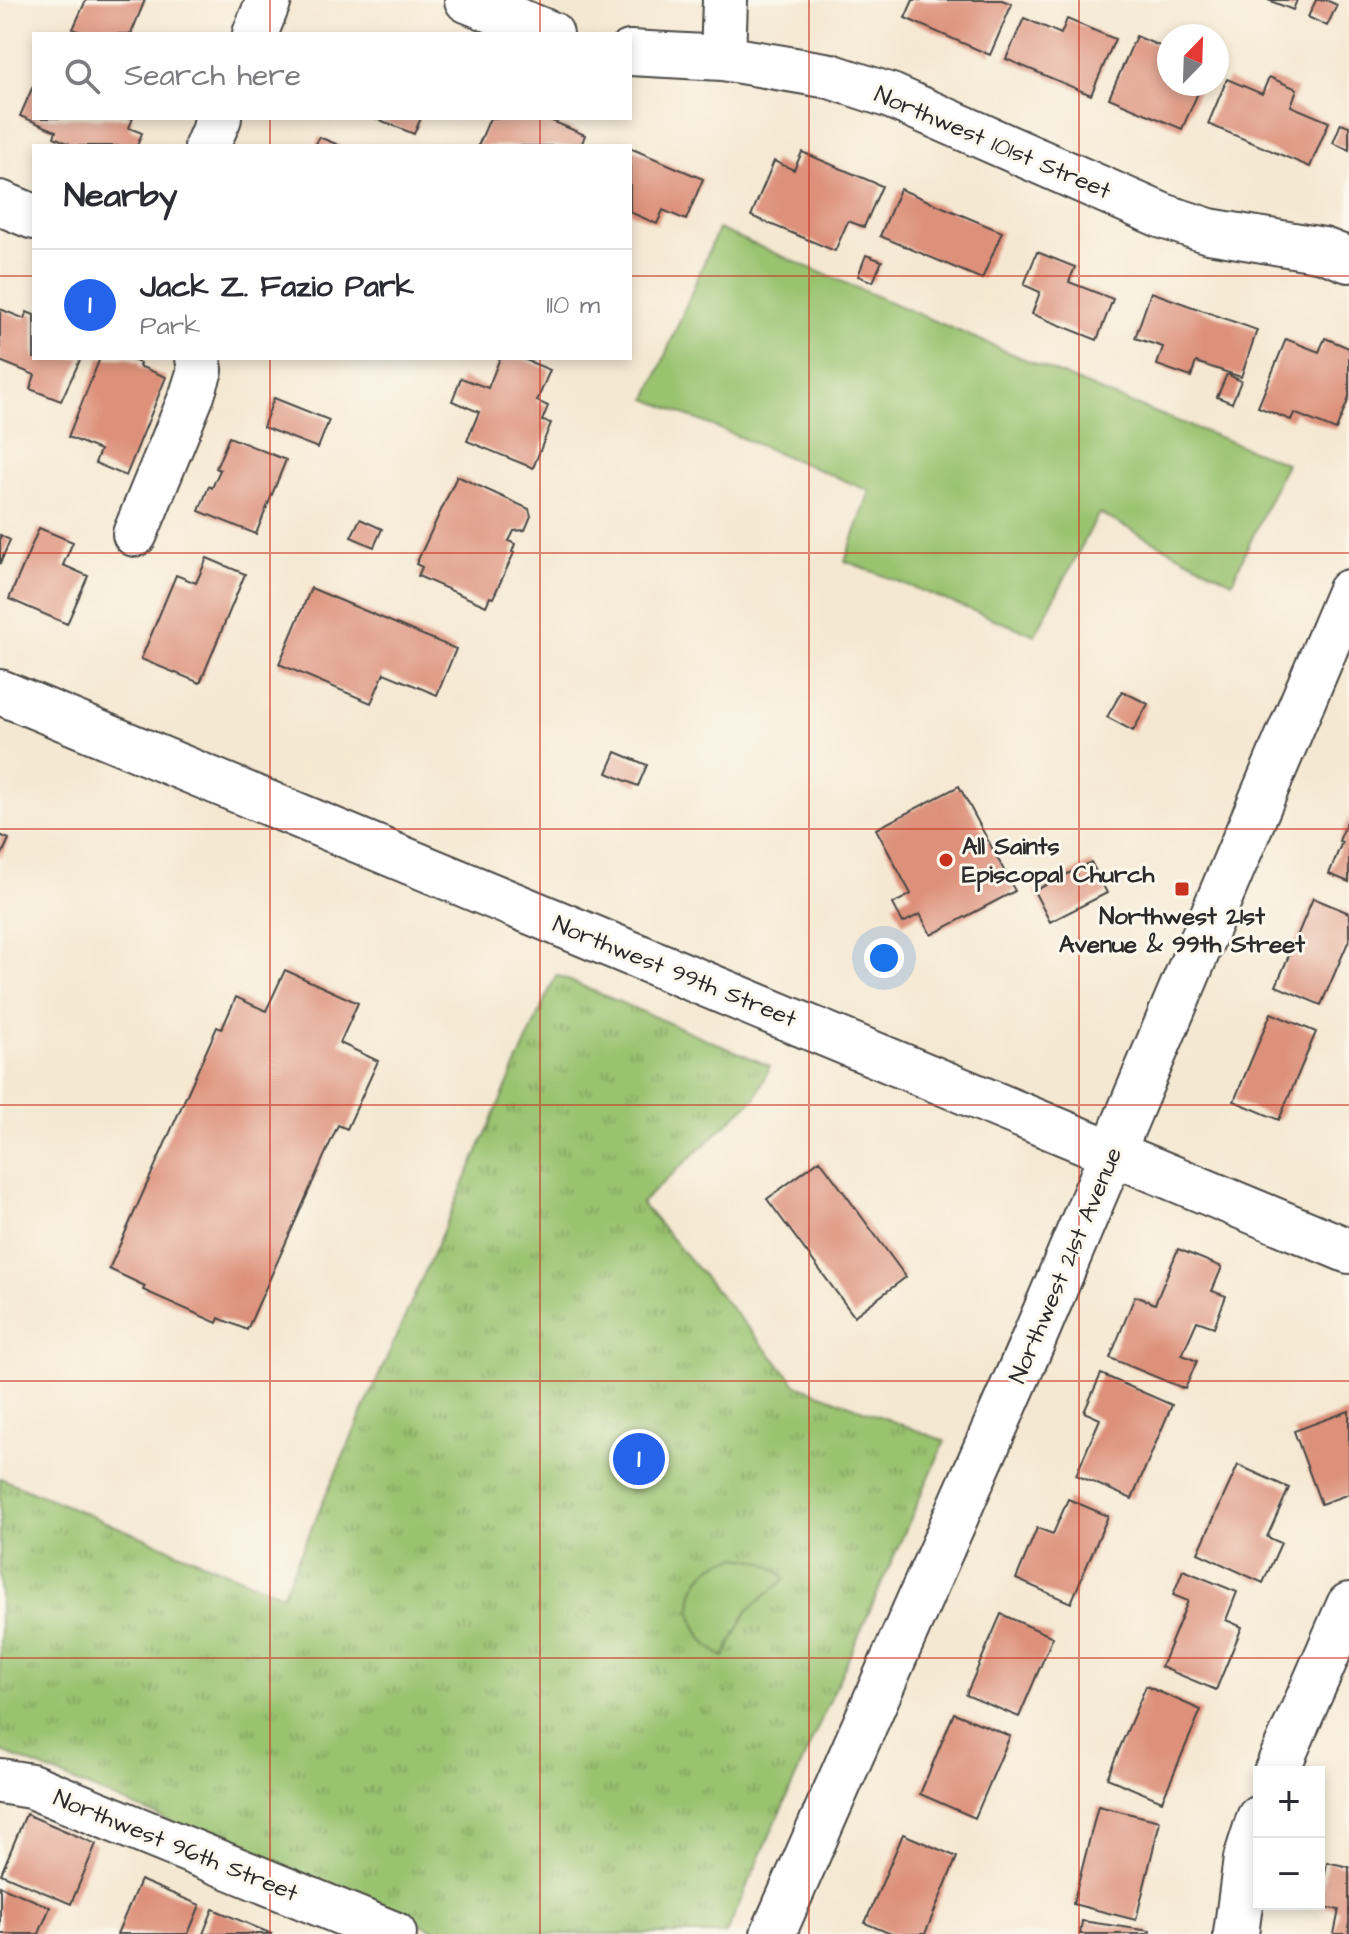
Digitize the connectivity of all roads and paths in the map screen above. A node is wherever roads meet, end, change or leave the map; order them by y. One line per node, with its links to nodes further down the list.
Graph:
1 (269, 0): 4 (street)
2 (467, 0): 5 (street)
3 (725, 0): 7 (street)
4 (256, 32)
5 (546, 32)
6 (632, 53): 7 (street, Northwest 101st Street)
7 (723, 58): 12 (street, Northwest 101st Street)
8 (218, 120): 9 (street)
9 (208, 144)
10 (0, 203): 11 (street)
11 (32, 216)
12 (1349, 260)
13 (198, 360): 14 (street)
14 (135, 534)
15 (1349, 592): 17 (street, Northwest 21st Avenue)
16 (0, 692): 17 (street, Northwest 99th Street)
17 (1113, 1153): 18 (street, Northwest 99th Street); 24 (street, Northwest 21st Avenue)
18 (1349, 1251)
19 (1349, 1605): 20 (street)
20 (1279, 1766)
21 (0, 1781): 23 (street, Northwest 96th Street)
22 (1253, 1837): 25 (street)
23 (394, 1934)
24 (773, 1934)
25 (1236, 1934)

